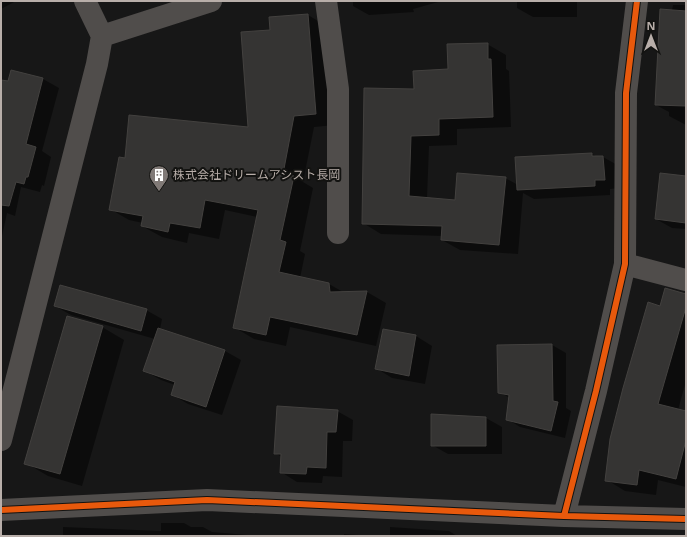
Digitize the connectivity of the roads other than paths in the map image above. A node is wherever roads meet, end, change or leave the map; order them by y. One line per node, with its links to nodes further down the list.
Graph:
1 (85, 1): 5 (street)
2 (211, 1): 5 (street)
3 (326, 1): 6 (street)
4 (637, 1): 7 (street)
5 (102, 36): 9 (street)
6 (338, 234)
7 (625, 264): 8 (street); 11 (street)
8 (686, 280)
9 (1, 440)
10 (1, 510): 11 (street)
11 (564, 516): 12 (street)
12 (686, 519)

